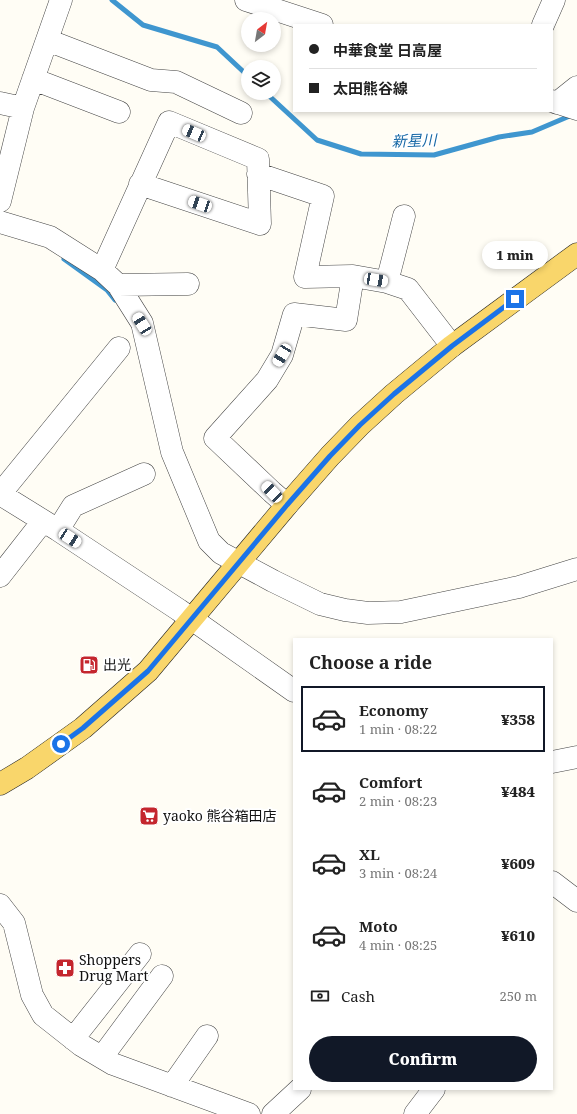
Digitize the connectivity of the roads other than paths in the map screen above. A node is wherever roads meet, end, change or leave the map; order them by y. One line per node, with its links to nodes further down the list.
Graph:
1 (61, 0): 6 (street)
2 (246, 0): 4 (street)
3 (554, 0): 5 (street)
4 (319, 24)
5 (543, 24)
6 (47, 40): 7 (street); 13 (street)
7 (33, 79): 11 (street); 12 (street)
8 (577, 87): 10 (street)
9 (0, 103): 11 (street)
10 (563, 105)
11 (23, 108): 16 (street)
12 (118, 112)
13 (241, 113)
14 (258, 174): 15 (street); 15 (street); 21 (street)
15 (140, 184): 20 (street)
16 (0, 201)
17 (404, 216): 22 (street)
18 (0, 222): 20 (street)
19 (577, 254): 25 (main road)
20 (102, 270): 24 (street)
21 (354, 276): 22 (street); 29 (street)
22 (387, 282): 25 (street)
23 (188, 284): 24 (street)
24 (118, 285): 31 (street)
25 (452, 346): 29 (main road)
26 (119, 348): 28 (street)
27 (144, 474): 30 (street)
28 (0, 494): 30 (street)
29 (287, 505): 31 (main road)
30 (50, 525): 33 (street); 34 (street)
31 (234, 568): 32 (street); 34 (main road)
32 (577, 569)
33 (0, 576)
34 (192, 618): 35 (street); 38 (main road)
35 (293, 690)
36 (577, 757): 37 (street)
37 (553, 762)
38 (0, 784)
39 (553, 883): 40 (street)
40 (577, 901)
41 (0, 905): 45 (street)
42 (140, 954): 45 (street)
43 (162, 976): 46 (street)
44 (207, 1036): 47 (street)
45 (74, 1039): 46 (street)
46 (102, 1057): 47 (street)
47 (172, 1086): 51 (street)
48 (299, 1090): 50 (street)
49 (433, 1090): 52 (street)
50 (277, 1113)
51 (249, 1114)
52 (414, 1114)

